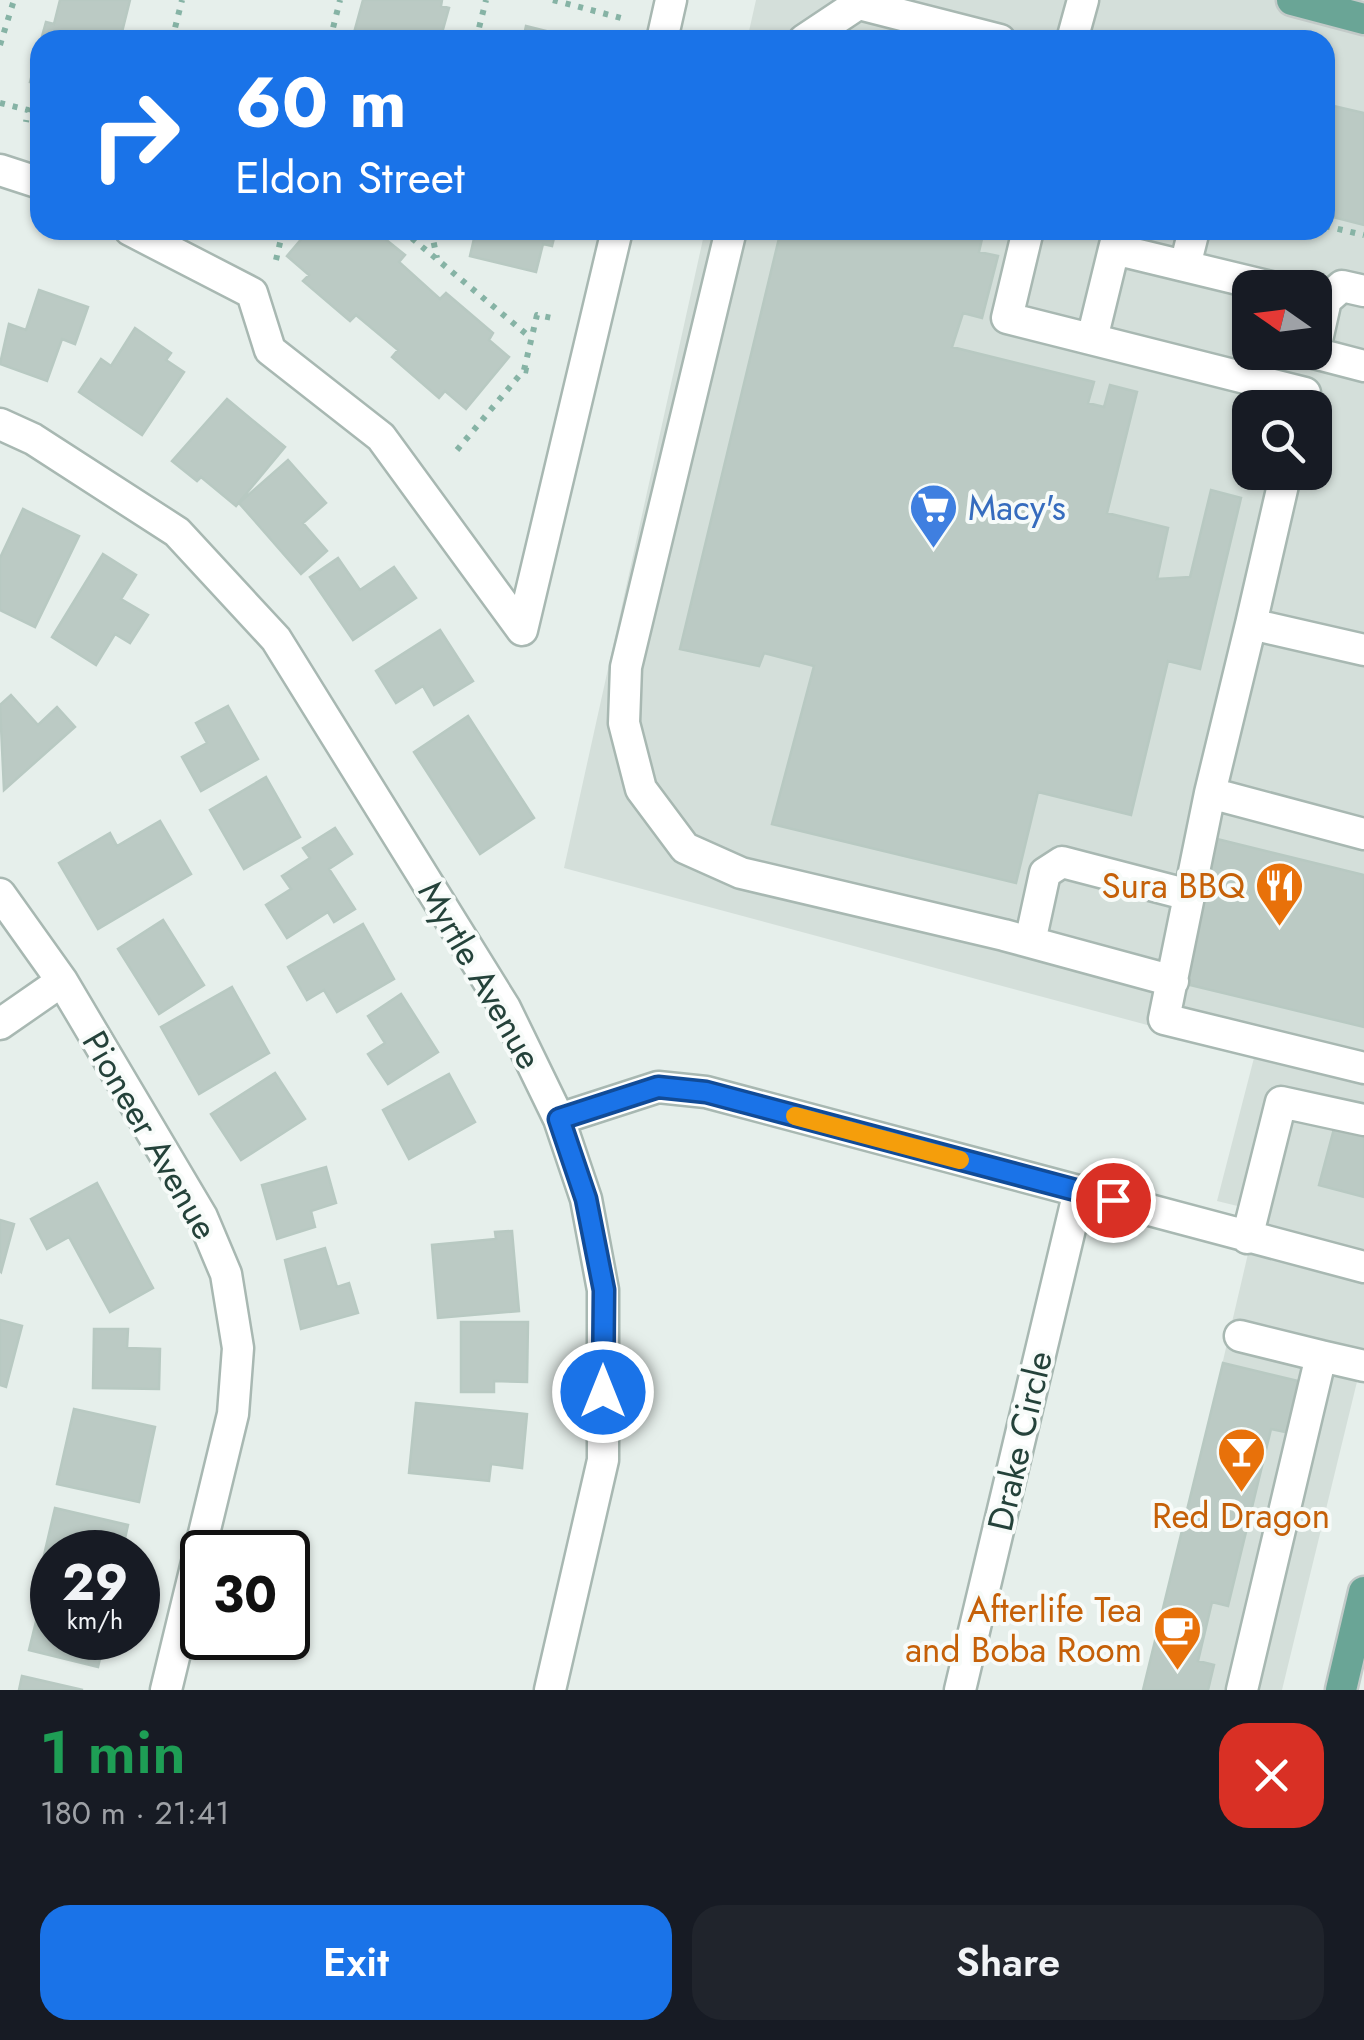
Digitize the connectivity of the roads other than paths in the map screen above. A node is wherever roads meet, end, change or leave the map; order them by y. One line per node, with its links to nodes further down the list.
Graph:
1 (671, 0): 6 (street)
2 (1082, 0): 9 (street)
3 (1292, 0): 5 (main road)
4 (863, 2): 7 (street); 8 (street)
5 (1364, 19)
6 (664, 30)
7 (820, 30)
8 (964, 30)
9 (1074, 30)
10 (0, 170): 11 (street)
11 (30, 180)
12 (149, 240): 13 (street)
13 (614, 240)
14 (729, 240): 35 (street)
15 (1026, 240): 23 (street)
16 (1116, 240): 23 (street)
17 (1119, 240): 19 (street)
18 (1192, 240): 19 (street)
19 (1185, 266): 20 (street)
20 (1232, 278)
21 (1364, 291): 22 (street)
22 (1332, 292)
23 (1092, 339): 26 (street)
24 (1332, 356): 25 (street)
25 (1364, 366)
26 (1268, 390)
27 (0, 424): 40 (street, Myrtle Avenue)
28 (1282, 490): 29 (street)
29 (1251, 624): 30 (street); 31 (street)
30 (1364, 650)
31 (1210, 793): 32 (street); 34 (street)
32 (1364, 834)
33 (0, 894): 37 (street, Pioneer Avenue)
34 (1189, 895): 35 (street); 36 (street)
35 (1030, 942): 36 (street)
36 (1172, 980): 39 (street)
37 (62, 981): 38 (street); 50 (street, Pioneer Avenue)
38 (0, 1024)
39 (1364, 1068)
40 (559, 1119): 42 (street); 51 (street, Myrtle Avenue)
41 (1364, 1120): 43 (street)
42 (1079, 1191): 43 (street); 52 (street, Drake Circle)
43 (1247, 1238): 44 (street)
44 (1364, 1268)
45 (1240, 1336): 46 (street)
46 (1321, 1356): 47 (street); 53 (street)
47 (1364, 1366)
48 (1364, 1592): 49 (main road)
49 (1356, 1662): 54 (main road)
50 (166, 1690)
51 (550, 1690)
52 (960, 1690)
53 (1242, 1690)
54 (1341, 1690)

